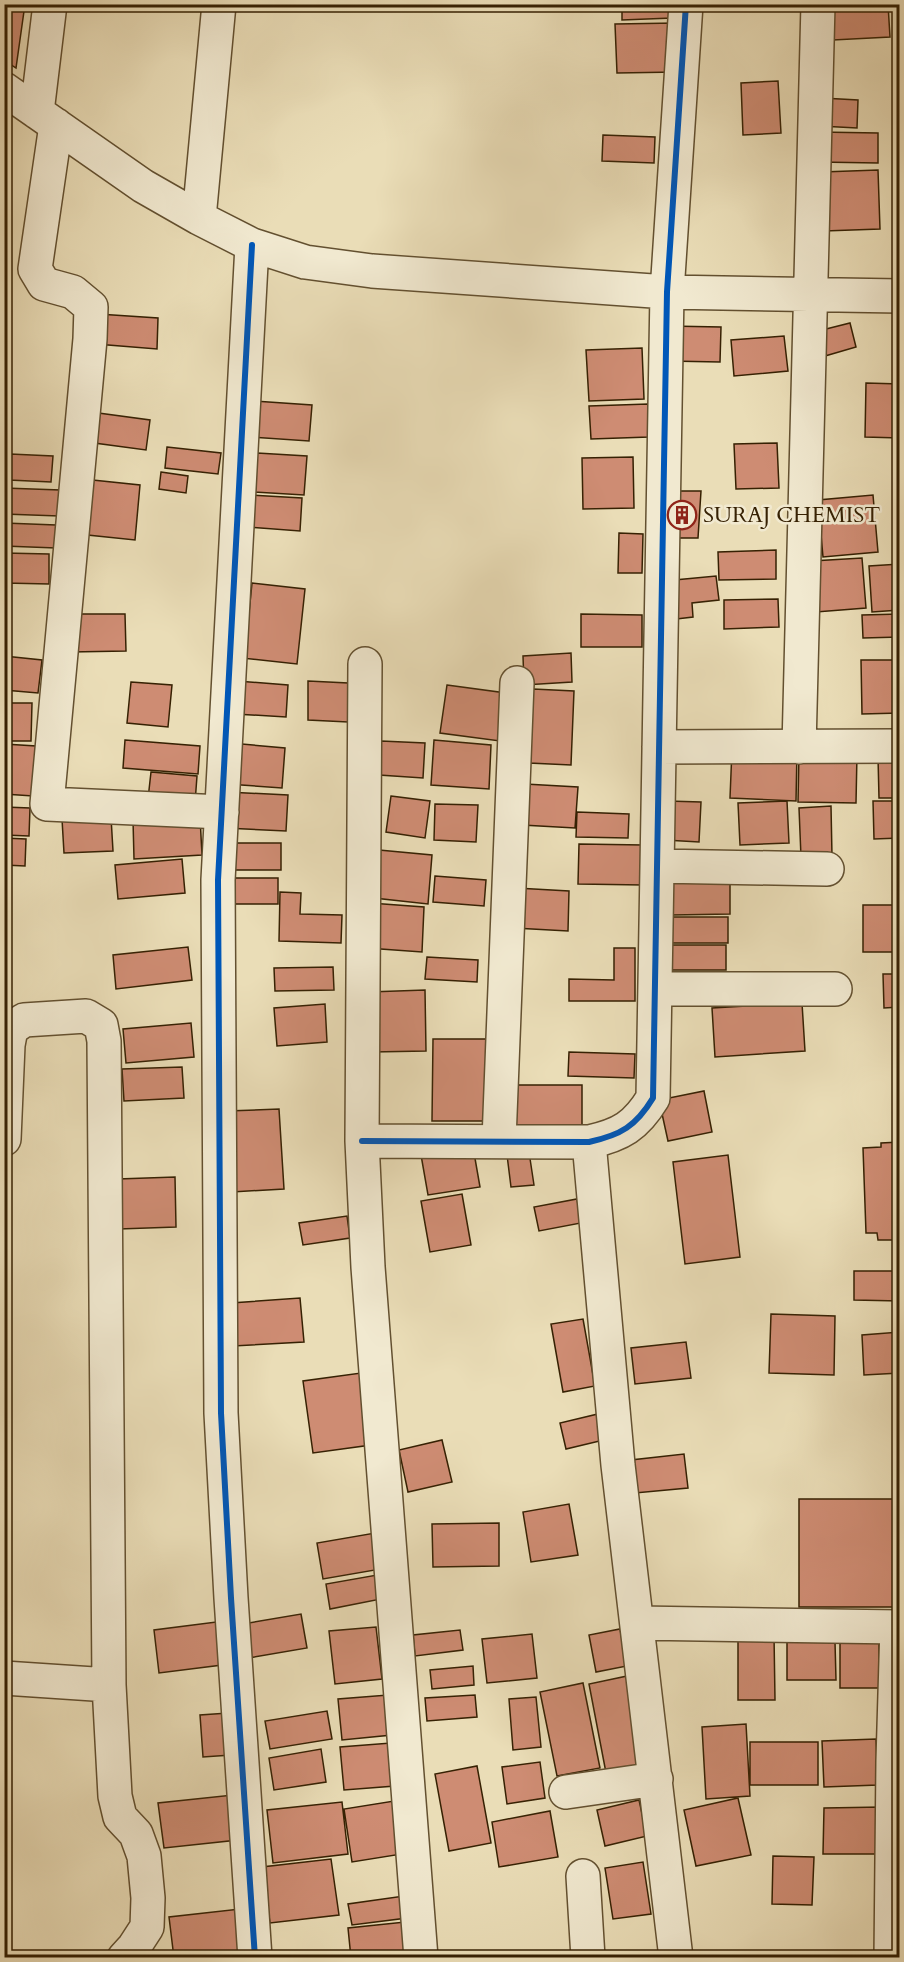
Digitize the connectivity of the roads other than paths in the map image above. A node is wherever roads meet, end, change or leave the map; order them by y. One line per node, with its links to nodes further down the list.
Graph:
1 (50, 4): 6 (street)
2 (219, 4): 7 (street)
3 (686, 4): 9 (street)
4 (818, 4): 10 (street)
5 (4, 88): 6 (street)
6 (47, 118): 7 (street); 17 (street)
7 (199, 218): 8 (street)
8 (252, 245): 9 (street); 17 (street)
9 (667, 292): 10 (street); 15 (street)
10 (811, 294): 11 (street); 16 (street)
11 (900, 296)
12 (365, 664): 24 (street)
13 (517, 683): 23 (street)
14 (900, 746): 16 (street)
15 (659, 747): 16 (street); 18 (street)
16 (799, 747)
17 (222, 812): 34 (street)
18 (657, 866): 19 (street); 20 (street)
19 (827, 870)
20 (655, 989): 21 (street); 25 (street)
21 (835, 989)
22 (4, 1139): 29 (street)
23 (499, 1140): 24 (street); 25 (street)
24 (362, 1141): 35 (street)
25 (590, 1142): 26 (street)
26 (638, 1623): 27 (street); 30 (street)
27 (898, 1627): 38 (street)
28 (4, 1678): 29 (street)
29 (109, 1685): 33 (street)
30 (656, 1779): 31 (street); 37 (street)
31 (566, 1792)
32 (583, 1876): 36 (street)
33 (124, 1958)
34 (255, 1958)
35 (421, 1958)
36 (588, 1958)
37 (676, 1958)
38 (891, 1958)

